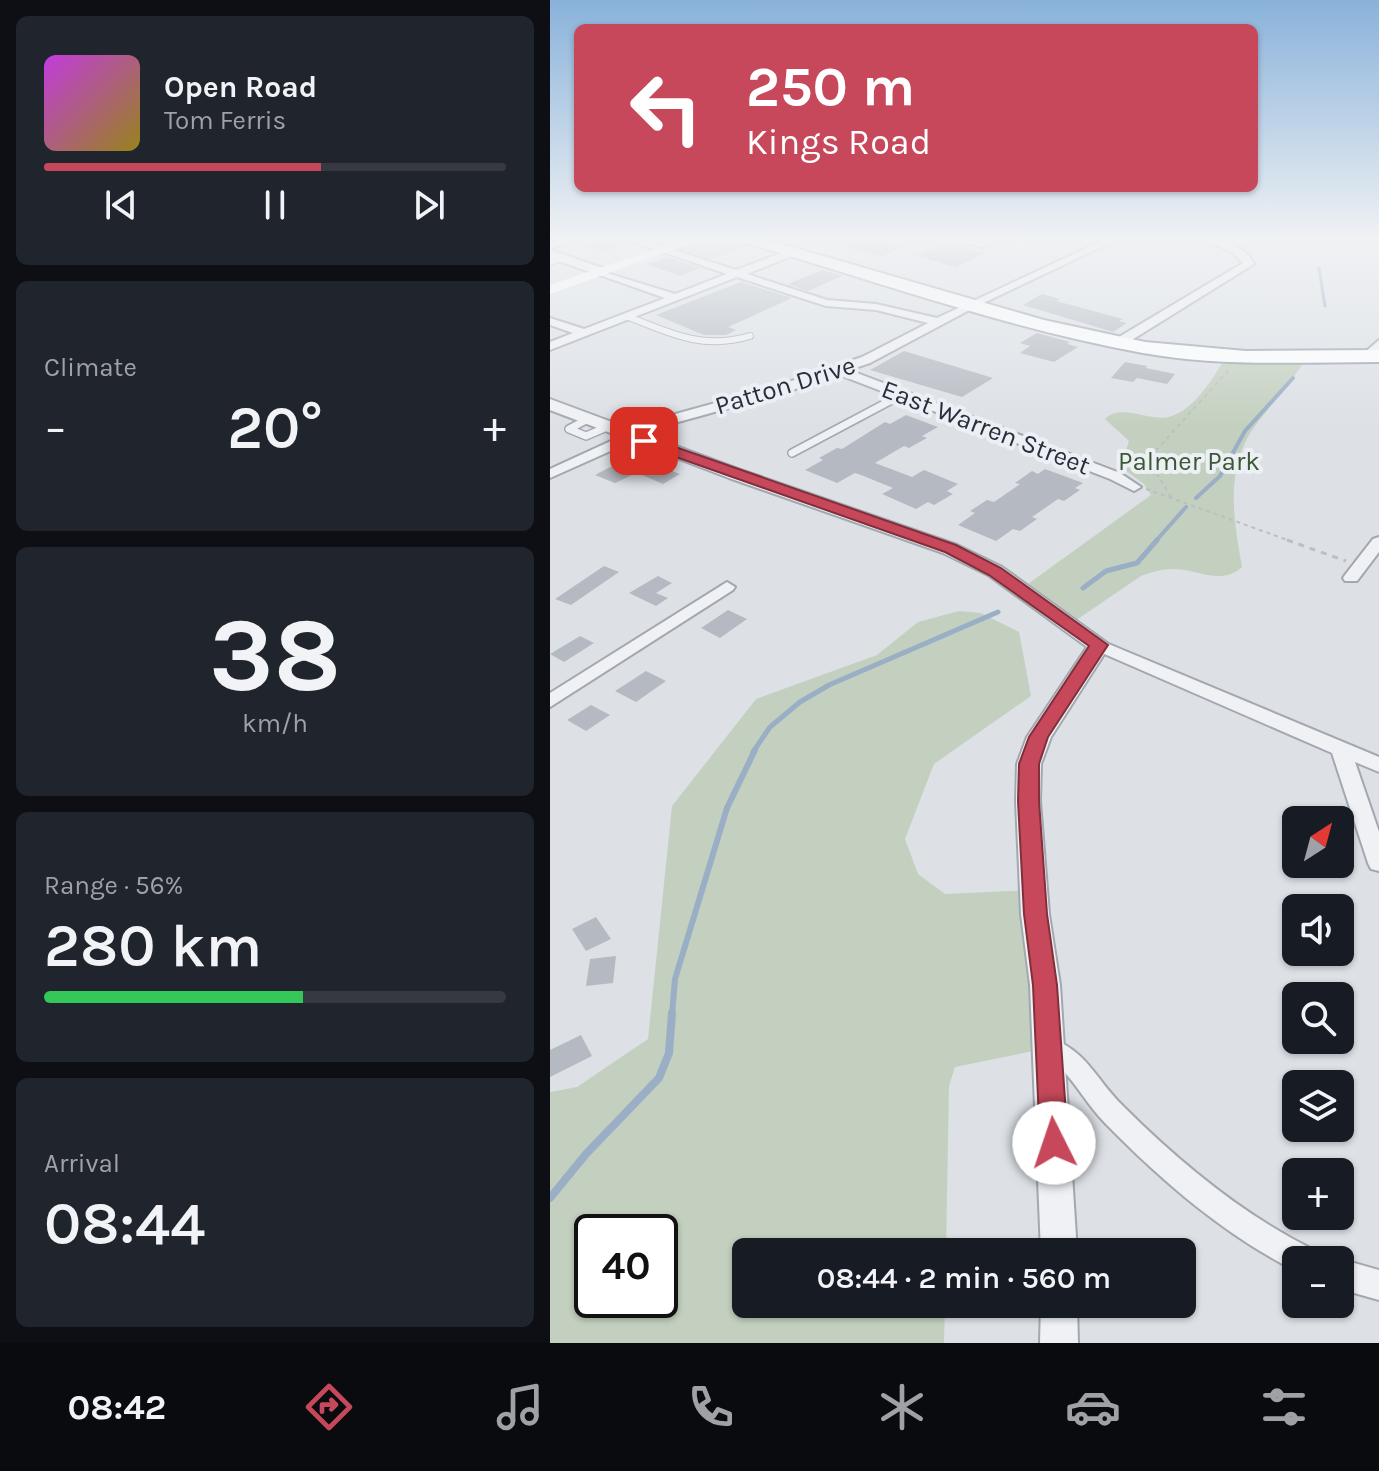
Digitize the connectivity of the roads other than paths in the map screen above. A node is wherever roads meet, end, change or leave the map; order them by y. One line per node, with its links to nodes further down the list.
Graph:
1 (669, 301): 7 (street)
2 (819, 301): 9 (street)
3 (956, 301): 6 (main road)
4 (980, 301): 6 (street, Patton Drive)
5 (1188, 301): 12 (street)
6 (971, 305): 9 (street, Patton Drive); 12 (main road)
7 (629, 317): 10 (street); 11 (lane)
8 (550, 321): 10 (street)
9 (939, 322): 15 (street, Patton Drive)
10 (585, 333): 13 (street)
11 (750, 336)
12 (1118, 343): 14 (main road)
13 (550, 346)
14 (1375, 352)
15 (837, 370): 16 (street, East Warren Street); 18 (street, Patton Drive)
16 (901, 395): 19 (lane); 21 (street, East Warren Street)
17 (550, 404): 18 (street)
18 (632, 436): 20 (street, Patton Drive); 25 (street)
19 (792, 453)
20 (550, 474)
21 (1134, 487)
22 (1379, 542): 23 (street)
23 (1379, 573)
24 (727, 587): 26 (street)
25 (1099, 645): 27 (street); 30 (street)
26 (550, 701)
27 (1340, 748): 28 (street); 29 (street)
28 (1379, 765)
29 (1379, 863)
30 (1048, 1048): 31 (street); 32 (street)
31 (1058, 1238)
32 (1282, 1249)
33 (1354, 1278): 34 (street)
34 (1379, 1285)
35 (1059, 1318): 36 (street)
36 (1059, 1343)

